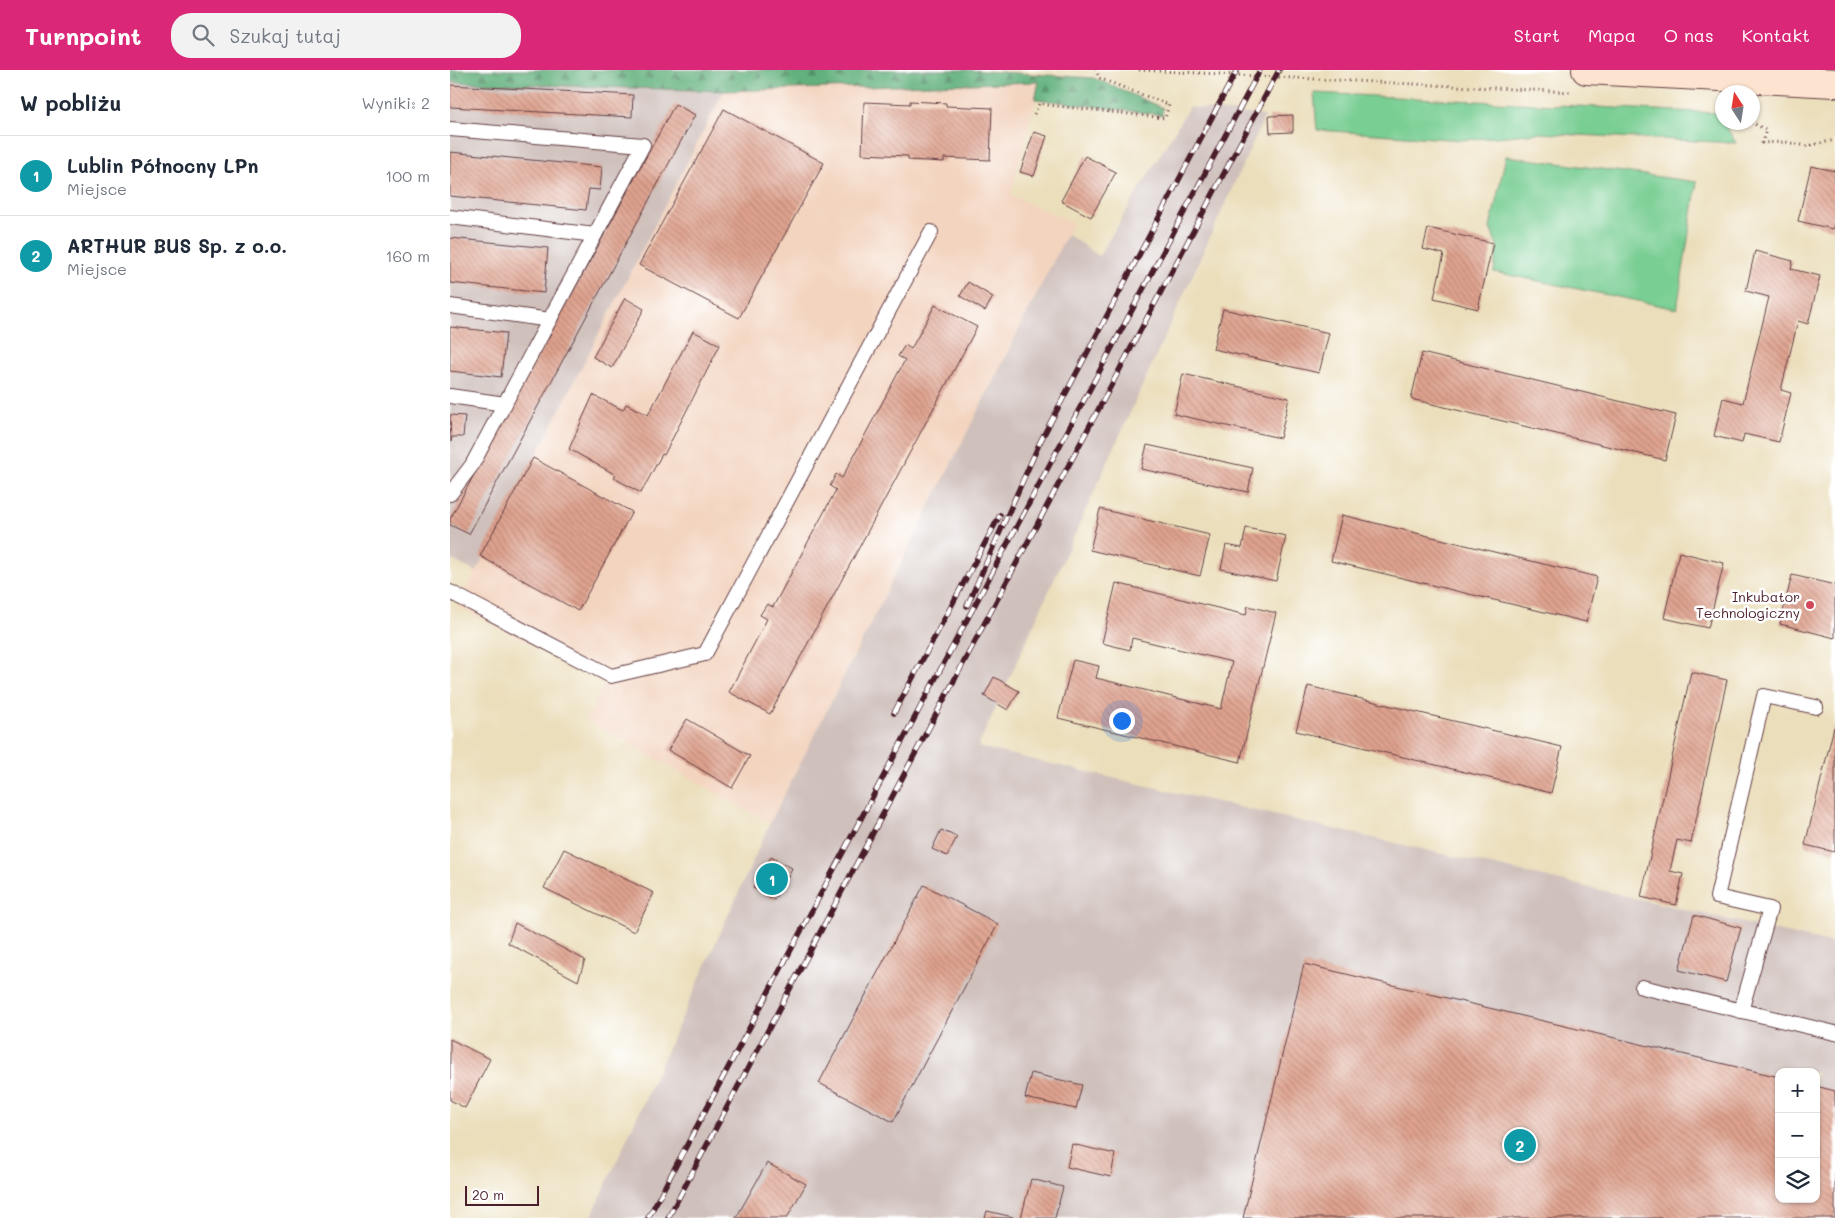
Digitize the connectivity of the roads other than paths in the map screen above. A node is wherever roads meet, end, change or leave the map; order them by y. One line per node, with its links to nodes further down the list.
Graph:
1 (1580, 81): 2 (main road)
2 (1835, 83)
3 (450, 129): 6 (lane)
4 (450, 217): 6 (lane)
5 (932, 232): 13 (lane)
6 (595, 234): 8 (lane)
7 (450, 306): 8 (lane)
8 (550, 320): 10 (lane)
9 (450, 396): 10 (lane)
10 (505, 404): 11 (lane)
11 (455, 479): 12 (lane)
12 (450, 494)
13 (450, 592)
14 (1816, 706): 16 (lane)
15 (1642, 986): 16 (lane)
16 (1741, 1011): 17 (lane)
17 (1835, 1033)

